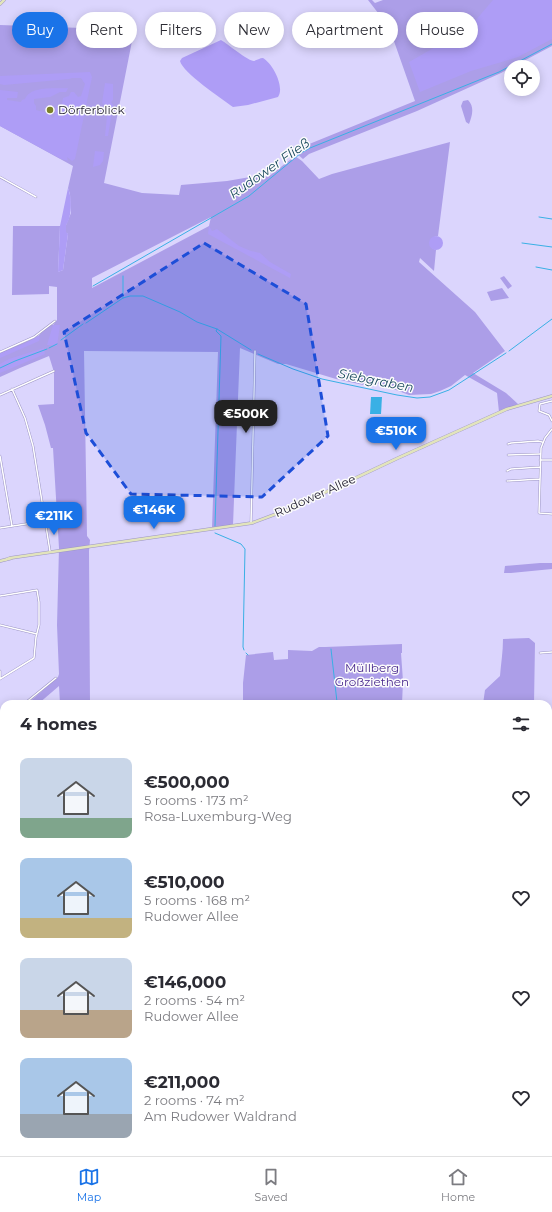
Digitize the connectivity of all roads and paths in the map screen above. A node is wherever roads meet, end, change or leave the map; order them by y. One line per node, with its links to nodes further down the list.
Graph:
1 (4, 0): 2 (street)
2 (0, 4)
3 (0, 177): 4 (street)
4 (36, 197)
5 (55, 321): 7 (street)
6 (254, 351): 28 (street)
7 (0, 352)
8 (54, 371): 9 (street)
9 (12, 389): 10 (street); 27 (street)
10 (0, 395)
11 (552, 396): 28 (street, Rudower Allee)
12 (552, 400): 13 (street)
13 (552, 421)
14 (552, 429): 15 (street)
15 (542, 442): 16 (street); 17 (street)
16 (508, 444)
17 (540, 454): 18 (street); 20 (street)
18 (508, 455)
19 (0, 456): 29 (street)
20 (540, 460): 21 (street); 22 (street)
21 (552, 460)
22 (540, 467): 23 (street); 24 (street)
23 (508, 471)
24 (540, 479): 25 (street); 26 (street)
25 (507, 481)
26 (552, 514)
27 (45, 521): 29 (street); 31 (street)
28 (252, 524): 31 (street, Rudower Allee)
29 (12, 526): 30 (street)
30 (0, 528)
31 (50, 552): 32 (street, Rudower Allee)
32 (0, 561)
33 (0, 596): 35 (street)
34 (0, 625): 35 (street)
35 (37, 634): 40 (street)
36 (552, 652): 37 (street)
37 (540, 653)
38 (0, 671): 40 (street)
39 (56, 678): 41 (street)
40 (0, 679)
41 (30, 700)

